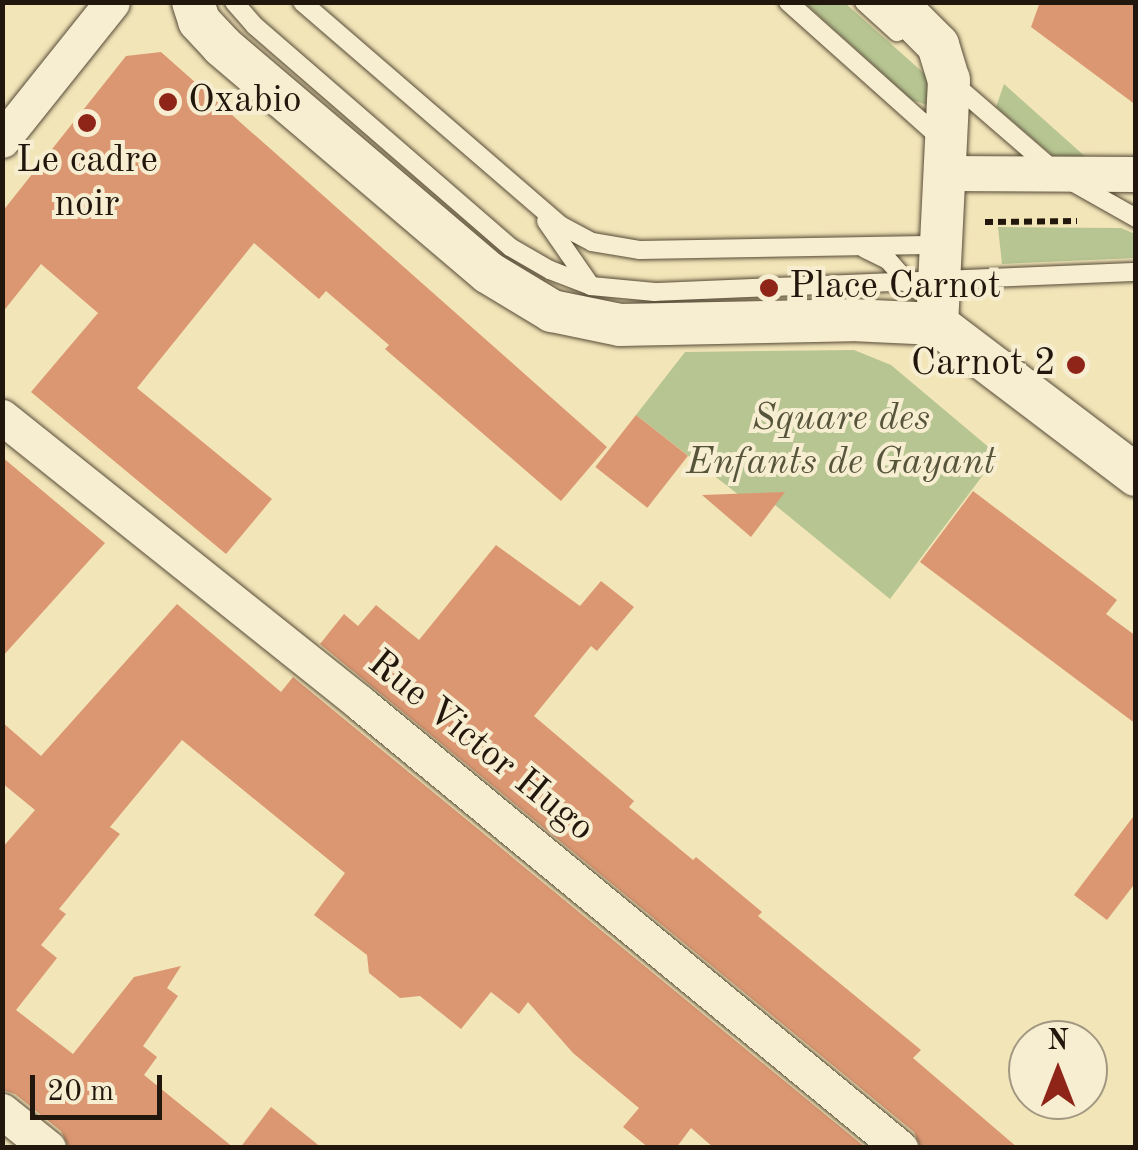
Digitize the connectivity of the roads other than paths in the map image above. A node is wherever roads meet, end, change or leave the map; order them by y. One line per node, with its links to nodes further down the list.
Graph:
1 (112, 2): 9 (street)
2 (192, 2): 20 (street)
3 (234, 2): 18 (lane)
4 (302, 2): 13 (lane)
5 (788, 2): 10 (lane)
6 (864, 2): 8 (lane)
7 (895, 2): 8 (street)
8 (949, 80): 10 (street); 11 (lane)
9 (2, 140)
10 (948, 160): 11 (street); 16 (street)
11 (1058, 174): 12 (street); 14 (lane)
12 (1136, 174)
13 (531, 200): 15 (lane); 18 (lane)
14 (1136, 218)
15 (850, 245): 16 (lane); 16 (lane)
16 (934, 258): 17 (lane); 18 (lane); 19 (street)
17 (1136, 272)
18 (592, 286): 20 (lane)
19 (937, 324): 20 (street); 22 (street)
20 (620, 326)
21 (2, 417): 25 (street, Rue Victor Hugo)
22 (1136, 475)
23 (2, 1111): 24 (street)
24 (48, 1148)
25 (900, 1148)

